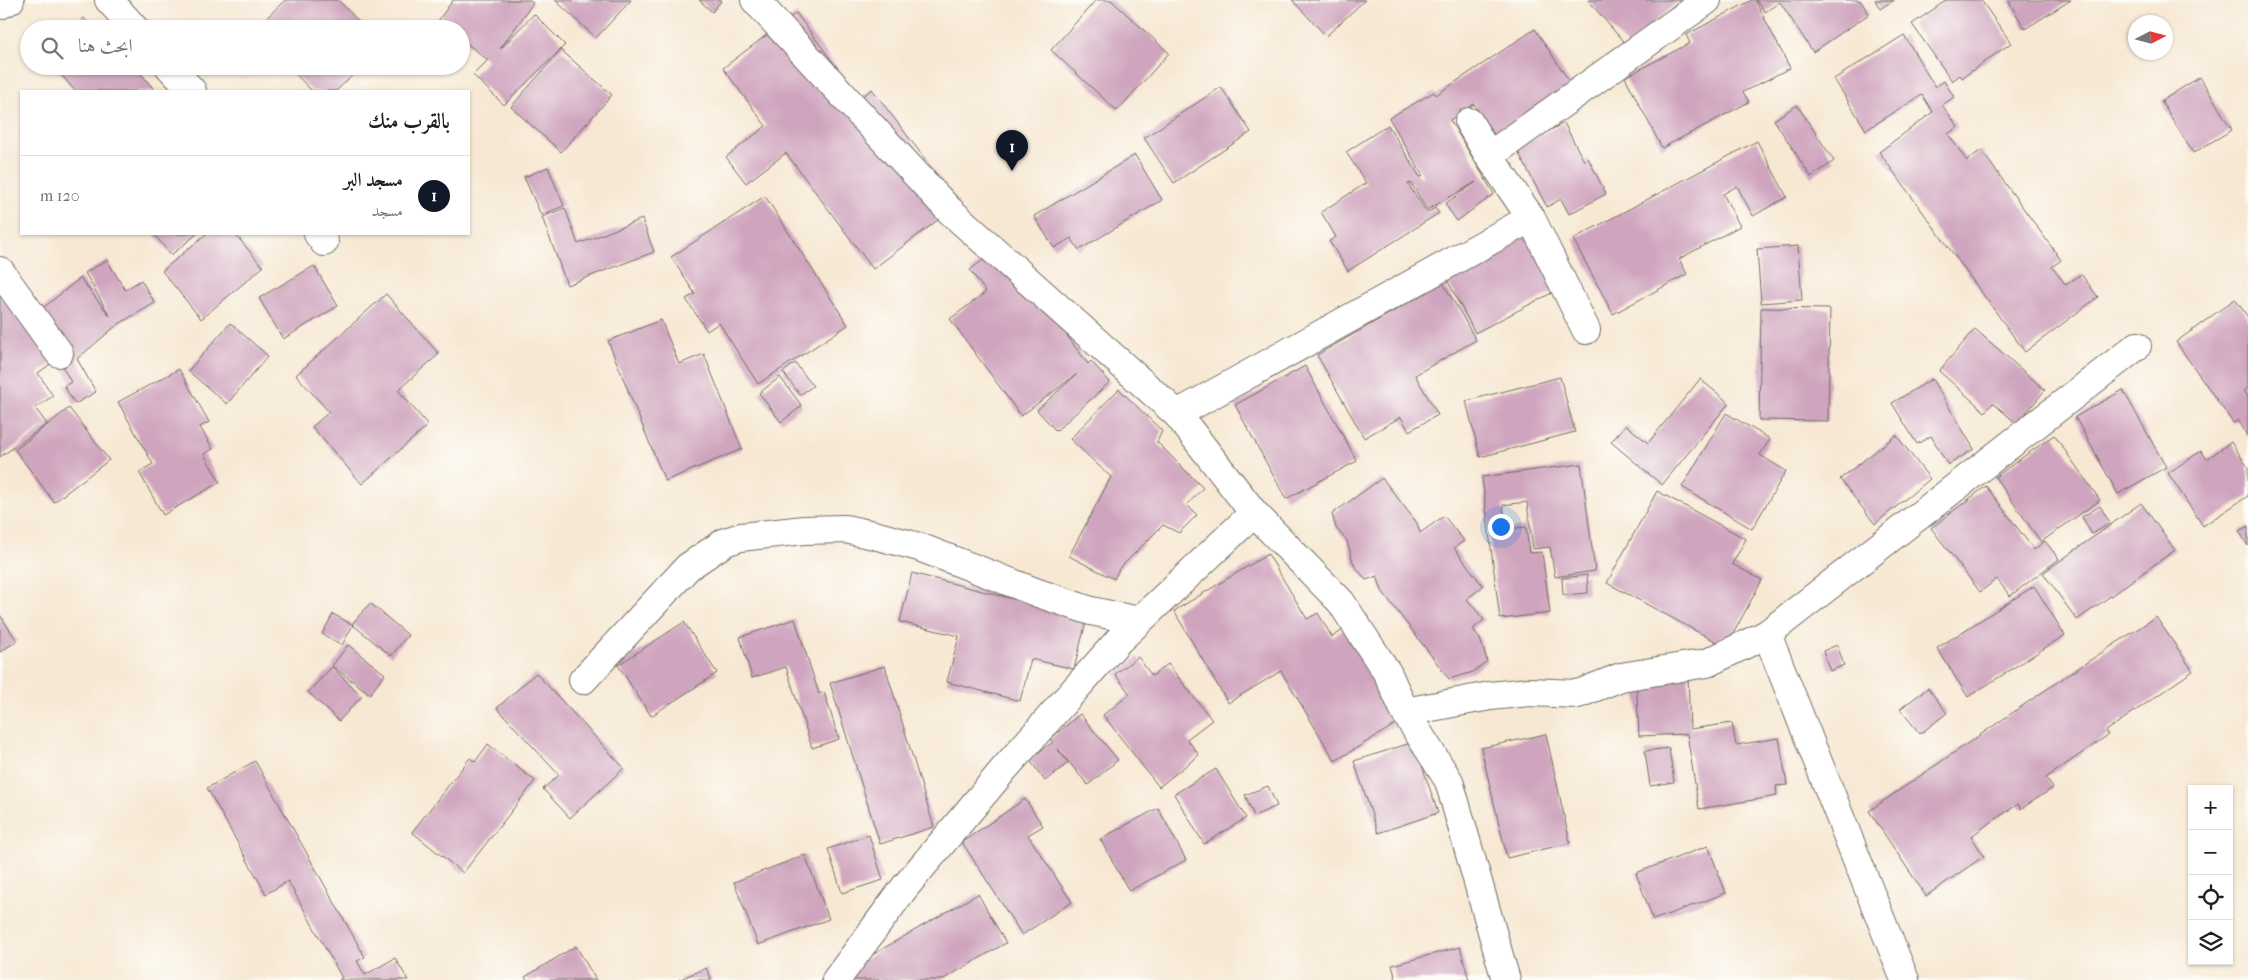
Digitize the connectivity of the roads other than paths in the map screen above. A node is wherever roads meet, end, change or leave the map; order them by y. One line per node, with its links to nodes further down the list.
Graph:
1 (10, 0): 5 (street)
2 (109, 0): 6 (street)
3 (755, 0): 16 (street)
4 (1707, 0): 10 (street)
5 (0, 5)
6 (127, 20)
7 (177, 75): 8 (street)
8 (191, 90)
9 (1469, 122): 10 (street)
10 (1489, 156): 11 (street)
11 (1531, 218): 13 (street); 16 (street)
12 (0, 272): 15 (street)
13 (1586, 330)
14 (2138, 346): 19 (street)
15 (59, 353)
16 (1177, 414): 17 (street)
17 (1254, 513): 18 (street); 21 (street)
18 (1139, 621): 20 (street); 22 (street)
19 (1767, 634): 21 (street); 24 (street)
20 (583, 680)
21 (1405, 712): 23 (street)
22 (836, 980)
23 (1506, 980)
24 (1905, 980)

